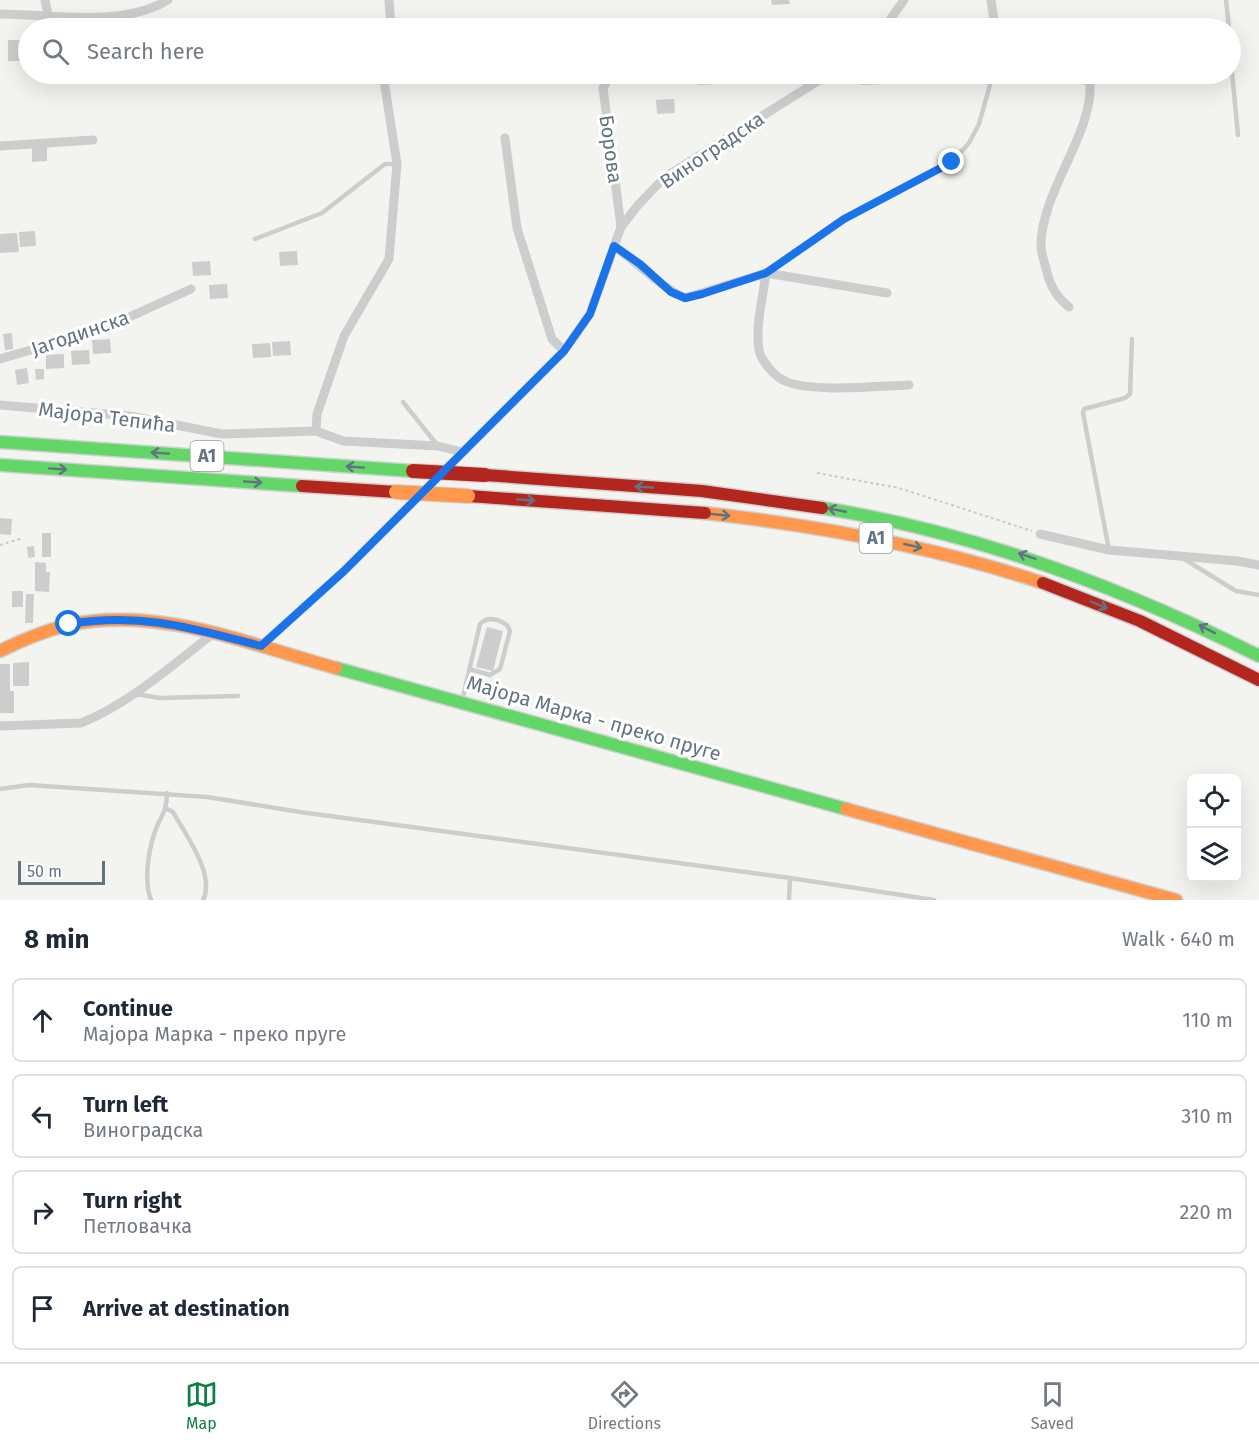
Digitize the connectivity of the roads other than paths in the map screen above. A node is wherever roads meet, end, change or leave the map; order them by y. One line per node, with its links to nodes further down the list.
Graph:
1 (45, 0): 8 (street)
2 (168, 0): 8 (street)
3 (389, 0): 9 (street)
4 (904, 0): 10 (street)
5 (991, 0): 11 (street)
6 (1226, 0): 12 (lane)
7 (0, 14): 8 (street)
8 (48, 14)
9 (390, 18)
10 (891, 18)
11 (994, 18)
12 (1227, 18)
13 (385, 84): 23 (street)
14 (605, 84): 24 (street, Борова)
15 (813, 84): 24 (street, Виноградска)
16 (990, 84): 27 (lane)
17 (1090, 84): 30 (street)
18 (1233, 84): 19 (lane)
19 (1238, 135)
20 (505, 138): 32 (street)
21 (93, 140): 22 (street)
22 (0, 146)
23 (397, 164): 25 (lane); 37 (street)
24 (621, 228): 26 (street, Виноградска)
25 (255, 239)
26 (614, 246): 27 (street); 32 (street, Виноградска)
27 (766, 273): 29 (street); 34 (street)
28 (191, 289): 33 (street, Јагодинска)
29 (887, 293)
30 (1068, 307)
31 (1132, 339): 43 (lane)
32 (564, 351): 40 (street, Виноградска)
33 (0, 359)
34 (909, 385)
35 (403, 402): 39 (lane)
36 (0, 405): 37 (street, Мајора Тепића)
37 (316, 431): 39 (street, Мајора Тепића)
38 (0, 442): 50 (main road, A1, one-way to 38, bridge)
39 (438, 446): 40 (street, Мајора Тепића)
40 (462, 452): 48 (street, Виноградска)
41 (0, 465): 52 (main road, A1, one-way to 52, bridge)
42 (1040, 534): 43 (street)
43 (1109, 550): 44 (street)
44 (1179, 556): 45 (street); 46 (lane)
45 (1259, 565)
46 (1259, 595)
47 (213, 633): 48 (main road, Мајора Марка - преко пруге); 49 (main road, Мајора Марка - преко пруге); 53 (street)
48 (261, 646): 55 (main road, Мајора Марка - преко пруге)
49 (0, 651)
50 (1259, 656)
51 (469, 669): 51 (lane); 55 (lane)
52 (1259, 680)
53 (133, 693): 54 (lane); 56 (street)
54 (238, 696)
55 (461, 702): 65 (main road, Мајора Марка - преко пруге)
56 (0, 726)
57 (0, 789): 58 (lane)
58 (167, 793): 59 (lane); 60 (lane)
59 (167, 809): 61 (lane); 62 (lane)
60 (790, 878): 63 (lane); 64 (lane)
61 (151, 900)
62 (203, 900)
63 (789, 900)
64 (934, 900)
65 (1176, 900)

